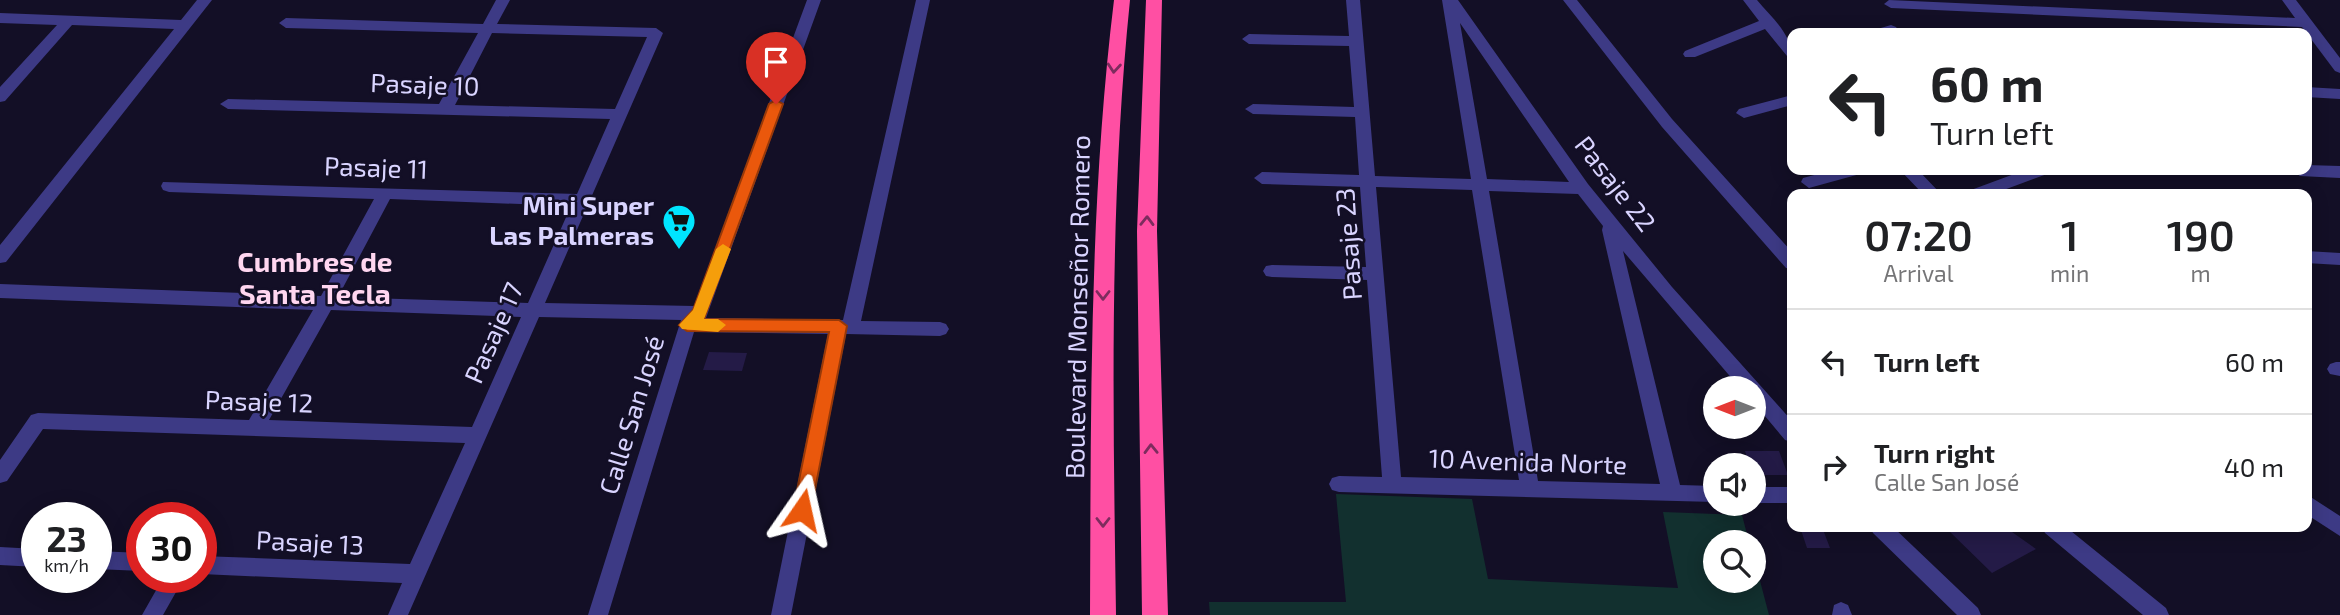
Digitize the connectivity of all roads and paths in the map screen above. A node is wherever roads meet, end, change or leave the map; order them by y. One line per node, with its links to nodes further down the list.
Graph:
1 (205, 0): 18 (street)
2 (503, 0): 20 (street)
3 (814, 0): 62 (street, Calle San José)
4 (923, 0): 63 (street)
5 (1122, 0): 93 (highway, Boulevard Monseñor Romero, one-way to 93)
6 (1154, 0): 94 (highway, one-way to 6)
7 (1353, 0): 23 (street, Pasaje 23)
8 (1450, 0): 45 (street); 47 (street, Pasaje 22)
9 (1570, 0): 54 (street)
10 (1750, 0): 15 (street)
11 (2289, 0): 17 (street)
12 (1891, 4): 17 (street)
13 (0, 18): 14 (street)
14 (68, 21): 18 (street); 29 (street)
15 (1769, 22): 24 (street); 25 (street)
16 (286, 23): 20 (street)
17 (2306, 23): 19 (street)
18 (185, 25): 53 (street)
19 (2310, 28)
20 (489, 29): 33 (street); 36 (street, Pasaje 17)
21 (2312, 31): 26 (street)
22 (1249, 39): 23 (street)
23 (1357, 41): 34 (street, Pasaje 23)
24 (1787, 45)
25 (1690, 54)
26 (2340, 68)
27 (2312, 92): 28 (street)
28 (2340, 94)
29 (1, 95)
30 (1787, 101): 35 (street)
31 (228, 104): 33 (street, Pasaje 10)
32 (1253, 109): 34 (street)
33 (444, 110): 36 (street, Pasaje 10)
34 (1363, 112): 43 (street, Pasaje 23)
35 (1744, 113)
36 (620, 114): 51 (street, Pasaje 17)
37 (2312, 171): 38 (street)
38 (2340, 172)
39 (1835, 175): 44 (street)
40 (1913, 175): 48 (street)
41 (2028, 175): 49 (street)
42 (1262, 178): 43 (street)
43 (1369, 182): 45 (street); 58 (street, Pasaje 23)
44 (1809, 182)
45 (1479, 185): 47 (street); 73 (street)
46 (169, 186): 50 (street, Pasaje 11)
47 (1582, 188): 52 (street, Pasaje 22)
48 (1928, 189)
49 (1990, 189)
50 (384, 195): 51 (street, Pasaje 11); 60 (street)
51 (582, 200): 61 (street, Pasaje 17)
52 (1612, 224): 65 (street, Pasaje 22); 74 (street)
53 (0, 257)
54 (1787, 257)
55 (2312, 257): 56 (street)
56 (2340, 259)
57 (1272, 271): 58 (street)
58 (1376, 274): 72 (street, Pasaje 23)
59 (0, 292): 60 (street)
60 (327, 301): 61 (street); 68 (street)
61 (533, 311): 62 (street); 69 (street, Pasaje 17)
62 (694, 319): 63 (street); 91 (street, Calle San José)
63 (845, 326): 64 (street); 92 (street)
64 (940, 329)
65 (1740, 376)
66 (1766, 405): 67 (street, Pasaje 22)
67 (1787, 428)
68 (254, 429): 69 (street, Pasaje 12); 70 (street, Pasaje 12)
69 (478, 435): 87 (street, Pasaje 17)
70 (0, 475)
71 (1339, 484): 72 (street, 10 Avenida Norte)
72 (1392, 485): 73 (street, 10 Avenida Norte)
73 (1530, 489): 74 (street, 10 Avenida Norte)
74 (1672, 492): 75 (street, 10 Avenida Norte)
75 (1703, 493)
76 (1766, 495): 77 (street)
77 (1787, 495)
78 (2312, 506): 80 (street)
79 (2312, 508): 81 (street)
80 (2340, 509)
81 (2340, 527)
82 (1885, 532): 95 (street)
83 (2058, 532): 96 (street)
84 (0, 556): 85 (street)
85 (21, 557)
86 (217, 566): 87 (street, Pasaje 13)
87 (416, 574): 90 (street, Pasaje 17)
88 (165, 593): 89 (street)
89 (152, 615)
90 (398, 615)
91 (598, 615)
92 (781, 615)
93 (1103, 615)
94 (1155, 615)
95 (1971, 615)
96 (2159, 615)

